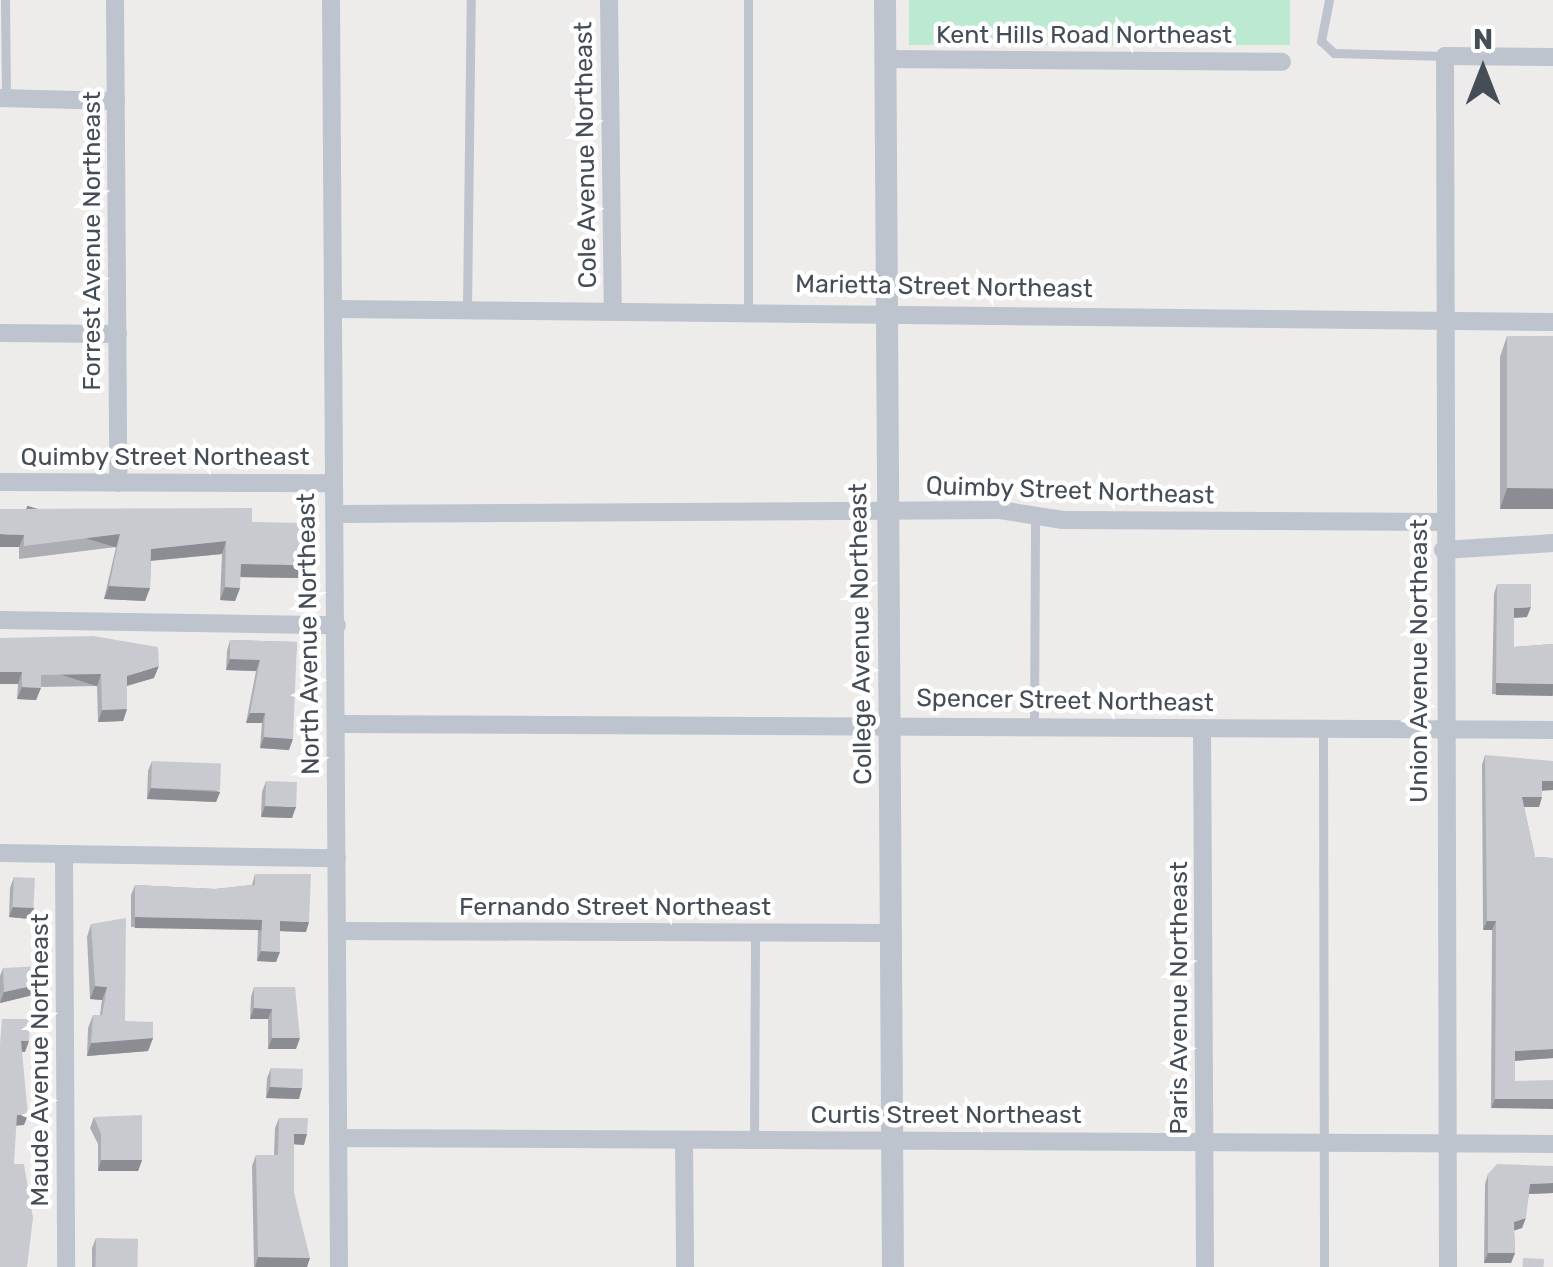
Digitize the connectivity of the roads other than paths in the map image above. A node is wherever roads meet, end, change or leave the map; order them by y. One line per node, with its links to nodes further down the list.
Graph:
1 (5, 0): 13 (lane)
2 (115, 0): 14 (street, Forrest Avenue Northeast)
3 (331, 0): 15 (street, North Avenue Northeast)
4 (471, 0): 16 (lane)
5 (609, 0): 17 (street, Cole Avenue Northeast)
6 (748, 0): 18 (lane)
7 (885, 0): 11 (street, College Avenue Northeast)
8 (1329, 0): 9 (lane)
9 (1445, 56): 10 (street); 20 (street, Union Avenue Northeast)
10 (1553, 57)
11 (886, 59): 12 (street, Kent Hills Road Northeast); 19 (street, College Avenue Northeast)
12 (1282, 62)
13 (3, 98): 14 (street)
14 (116, 101): 23 (street, Forrest Avenue Northeast)
15 (335, 309): 16 (street, Marietta Street Northeast); 26 (street, North Avenue Northeast)
16 (467, 309): 17 (street, Marietta Street Northeast)
17 (613, 309): 18 (street, Marietta Street Northeast)
18 (748, 309): 19 (street, Marietta Street Northeast)
19 (886, 310): 20 (street, Marietta Street Northeast); 28 (street, College Avenue Northeast)
20 (1441, 321): 21 (street, Marietta Street Northeast); 30 (street, Union Avenue Northeast)
21 (1553, 322)
22 (0, 333): 23 (street)
23 (118, 334): 25 (street, Forrest Avenue Northeast)
24 (0, 482): 25 (street, Quimby Street Northeast)
25 (118, 482): 26 (street, Quimby Street Northeast)
26 (330, 482): 27 (street, North Avenue Northeast)
27 (335, 514): 28 (street, Quimby Street Northeast); 34 (street, North Avenue Northeast)
28 (887, 514): 29 (street, Quimby Street Northeast); 36 (street, College Avenue Northeast)
29 (1035, 515): 30 (street, Quimby Street Northeast); 37 (lane)
30 (1443, 522): 32 (street, Union Avenue Northeast)
31 (1553, 543): 32 (street)
32 (1443, 550): 40 (street, Union Avenue Northeast)
33 (0, 620): 34 (street)
34 (337, 625): 35 (street, North Avenue Northeast)
35 (337, 724): 36 (street, Spencer Street Northeast); 44 (street, North Avenue Northeast)
36 (890, 724): 37 (street, Spencer Street Northeast); 47 (street, College Avenue Northeast)
37 (1034, 726): 38 (street, Spencer Street Northeast)
38 (1202, 728): 39 (street, Spencer Street Northeast); 52 (street, Paris Avenue Northeast)
39 (1323, 728): 40 (street, Spencer Street Northeast); 53 (lane)
40 (1443, 729): 41 (street, Spencer Street Northeast); 54 (street, Union Avenue Northeast)
41 (1553, 730)
42 (0, 853): 43 (street)
43 (64, 854): 44 (street); 56 (street, Maude Avenue Northeast)
44 (337, 858): 45 (street, North Avenue Northeast)
45 (338, 931): 46 (street, Fernando Street Northeast); 48 (street, North Avenue Northeast)
46 (755, 932): 47 (street, Fernando Street Northeast); 51 (lane)
47 (892, 933): 49 (street, College Avenue Northeast)
48 (338, 1138): 50 (street, Curtis Street Northeast); 57 (street, North Avenue Northeast)
49 (892, 1139): 51 (street, Curtis Street Northeast); 52 (street, Curtis Street Northeast); 59 (street, College Avenue Northeast)
50 (684, 1140): 51 (street, Curtis Street Northeast); 58 (street)
51 (754, 1140)
52 (1204, 1142): 53 (street, Curtis Street Northeast); 60 (street, Paris Avenue Northeast)
53 (1322, 1142): 54 (street, Curtis Street Northeast); 61 (lane)
54 (1447, 1144): 55 (street, Curtis Street Northeast); 62 (street, Union Avenue Northeast)
55 (1553, 1144)
56 (66, 1267)
57 (339, 1267)
58 (685, 1267)
59 (893, 1267)
60 (1205, 1267)
61 (1324, 1267)
62 (1448, 1267)

